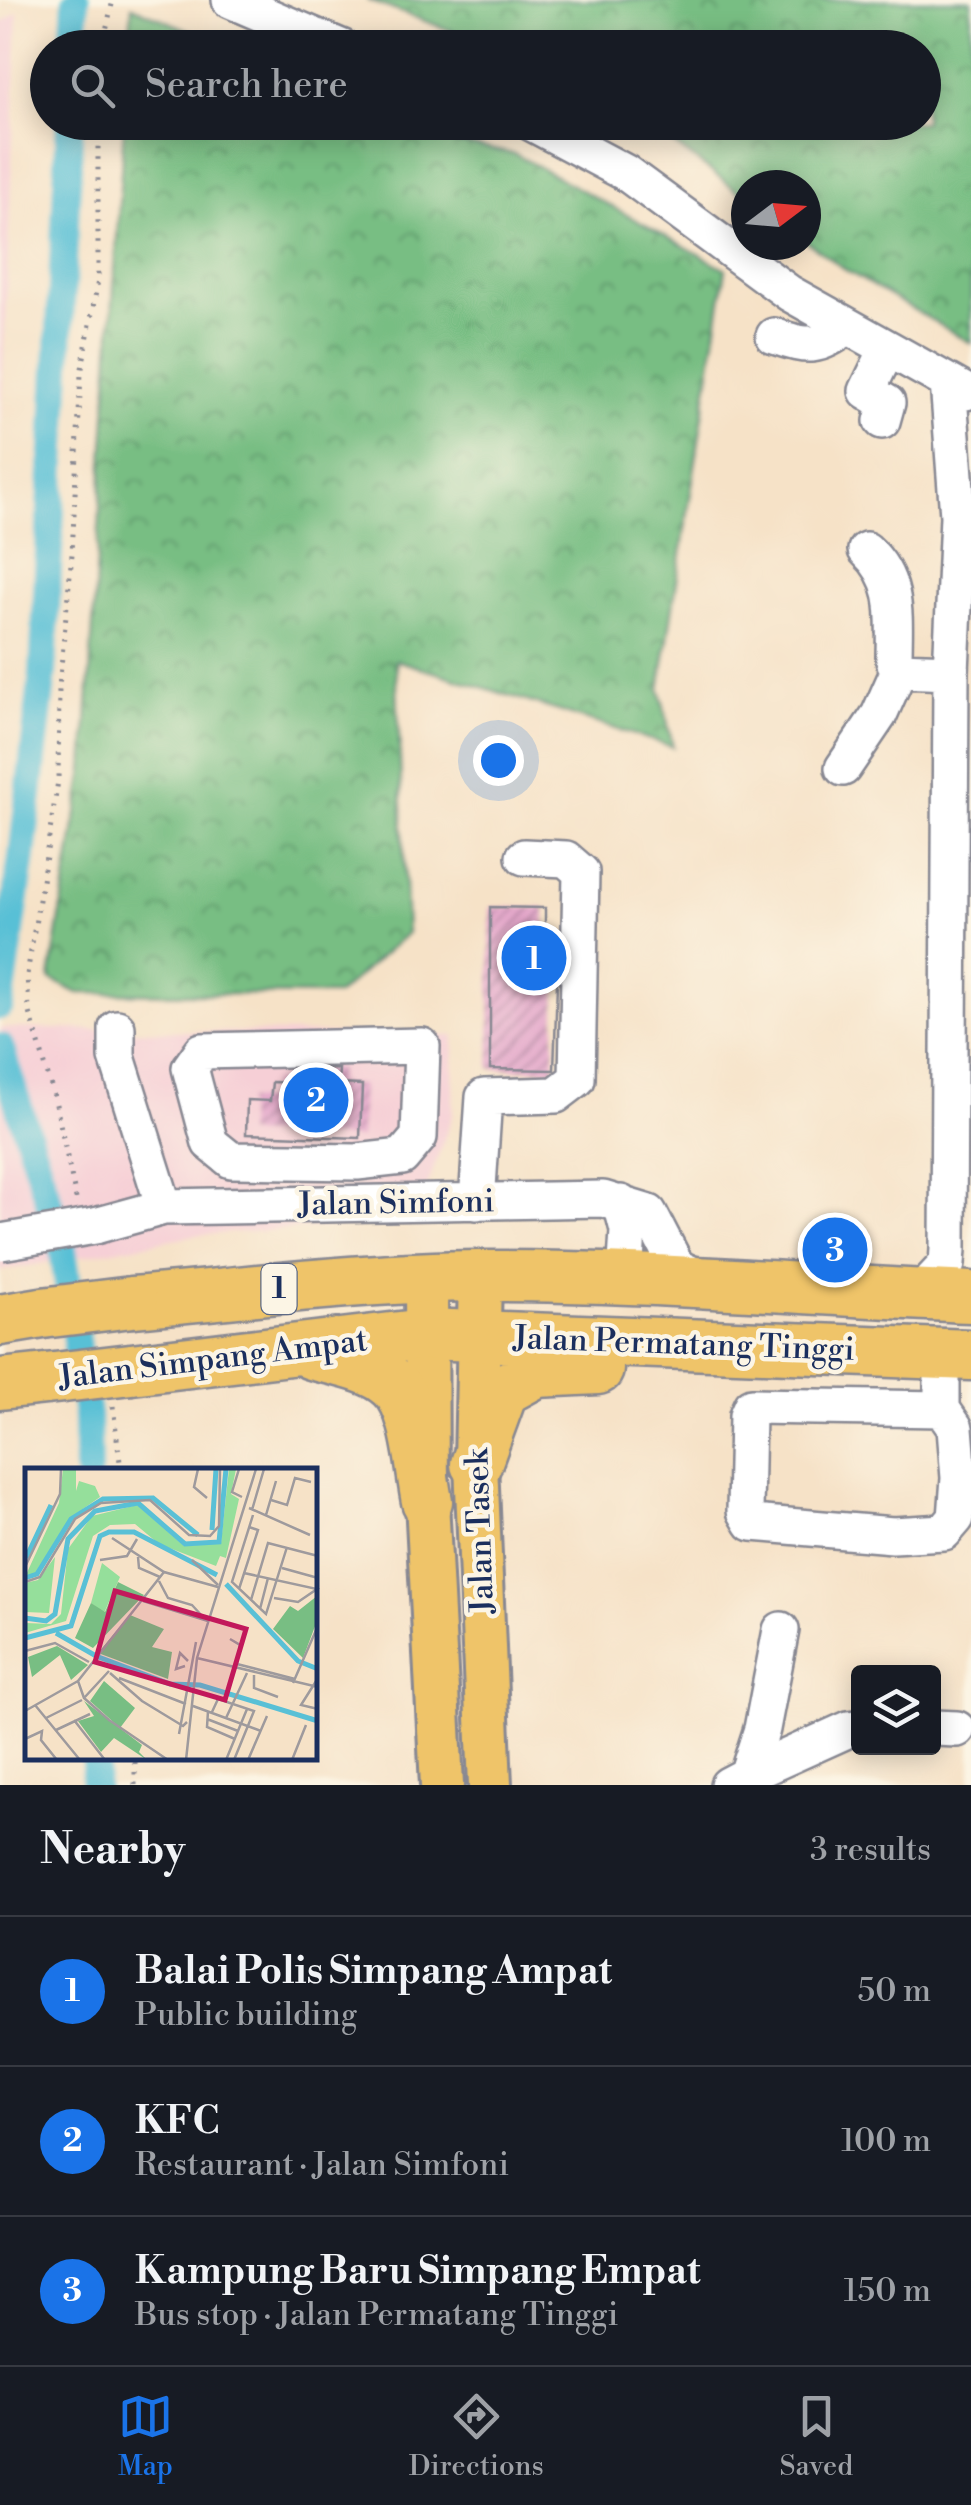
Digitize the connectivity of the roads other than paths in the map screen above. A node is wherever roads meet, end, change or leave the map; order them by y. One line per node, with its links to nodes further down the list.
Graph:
1 (230, 0): 2 (street)
2 (300, 30)
3 (564, 140): 4 (street)
4 (847, 327): 5 (street); 6 (street)
5 (774, 336)
6 (888, 350): 7 (street); 8 (street)
7 (959, 388): 11 (street)
8 (882, 421)
9 (866, 550): 10 (street)
10 (899, 670): 11 (street); 12 (street)
11 (951, 672): 21 (street)
12 (844, 768)
13 (524, 857): 16 (street)
14 (117, 1028): 19 (street)
15 (358, 1162): 15 (street); 18 (street)
16 (477, 1202): 17 (street, Jalan Simfoni); 18 (street, Jalan Simfoni)
17 (621, 1203): 24 (street); 25 (street)
18 (354, 1204): 19 (street, Jalan Simfoni)
19 (164, 1207): 20 (street, Jalan Simfoni, bridge)
20 (0, 1242)
21 (956, 1256): 25 (highway, Jalan Permatang Tinggi / 1)
22 (480, 1276): 23 (highway, Jalan Permatang Tinggi / 1); 24 (highway, Jalan Permatang Tinggi / 1); 28 (main road, Jalan Tasek)
23 (426, 1278): 26 (highway, Jalan Simpang Ampat / 1, bridge); 27 (main road, Jalan Tasek)
24 (625, 1279): 25 (highway, Jalan Permatang Tinggi / 1); 29 (highway)
25 (714, 1284)
26 (21, 1317)
27 (426, 1334): 28 (highway, Jalan Permatang Tinggi / 1); 31 (highway, Jalan Simpang Ampat / 1); 36 (main road, Jalan Tasek)
28 (478, 1336): 29 (highway, Jalan Permatang Tinggi / 1); 35 (main road, Jalan Tasek)
29 (619, 1342): 30 (highway, Jalan Permatang Tinggi / 1)
30 (797, 1349): 32 (highway, Jalan Permatang Tinggi / 1); 35 (highway)
31 (298, 1350): 33 (highway, Jalan Simpang Ampat / 1, bridge); 36 (highway)
32 (956, 1354): 34 (street, Jalan Permatang Tinggi)
33 (23, 1381)
34 (942, 1408): 34 (street, Jalan Permatang Tinggi)
35 (476, 1464): 41 (main road, Jalan Tasek)
36 (427, 1501): 40 (main road, Jalan Tasek)
37 (781, 1630): 39 (street)
38 (851, 1729): 39 (street)
39 (738, 1780)
40 (442, 1785)
41 (490, 1785)

